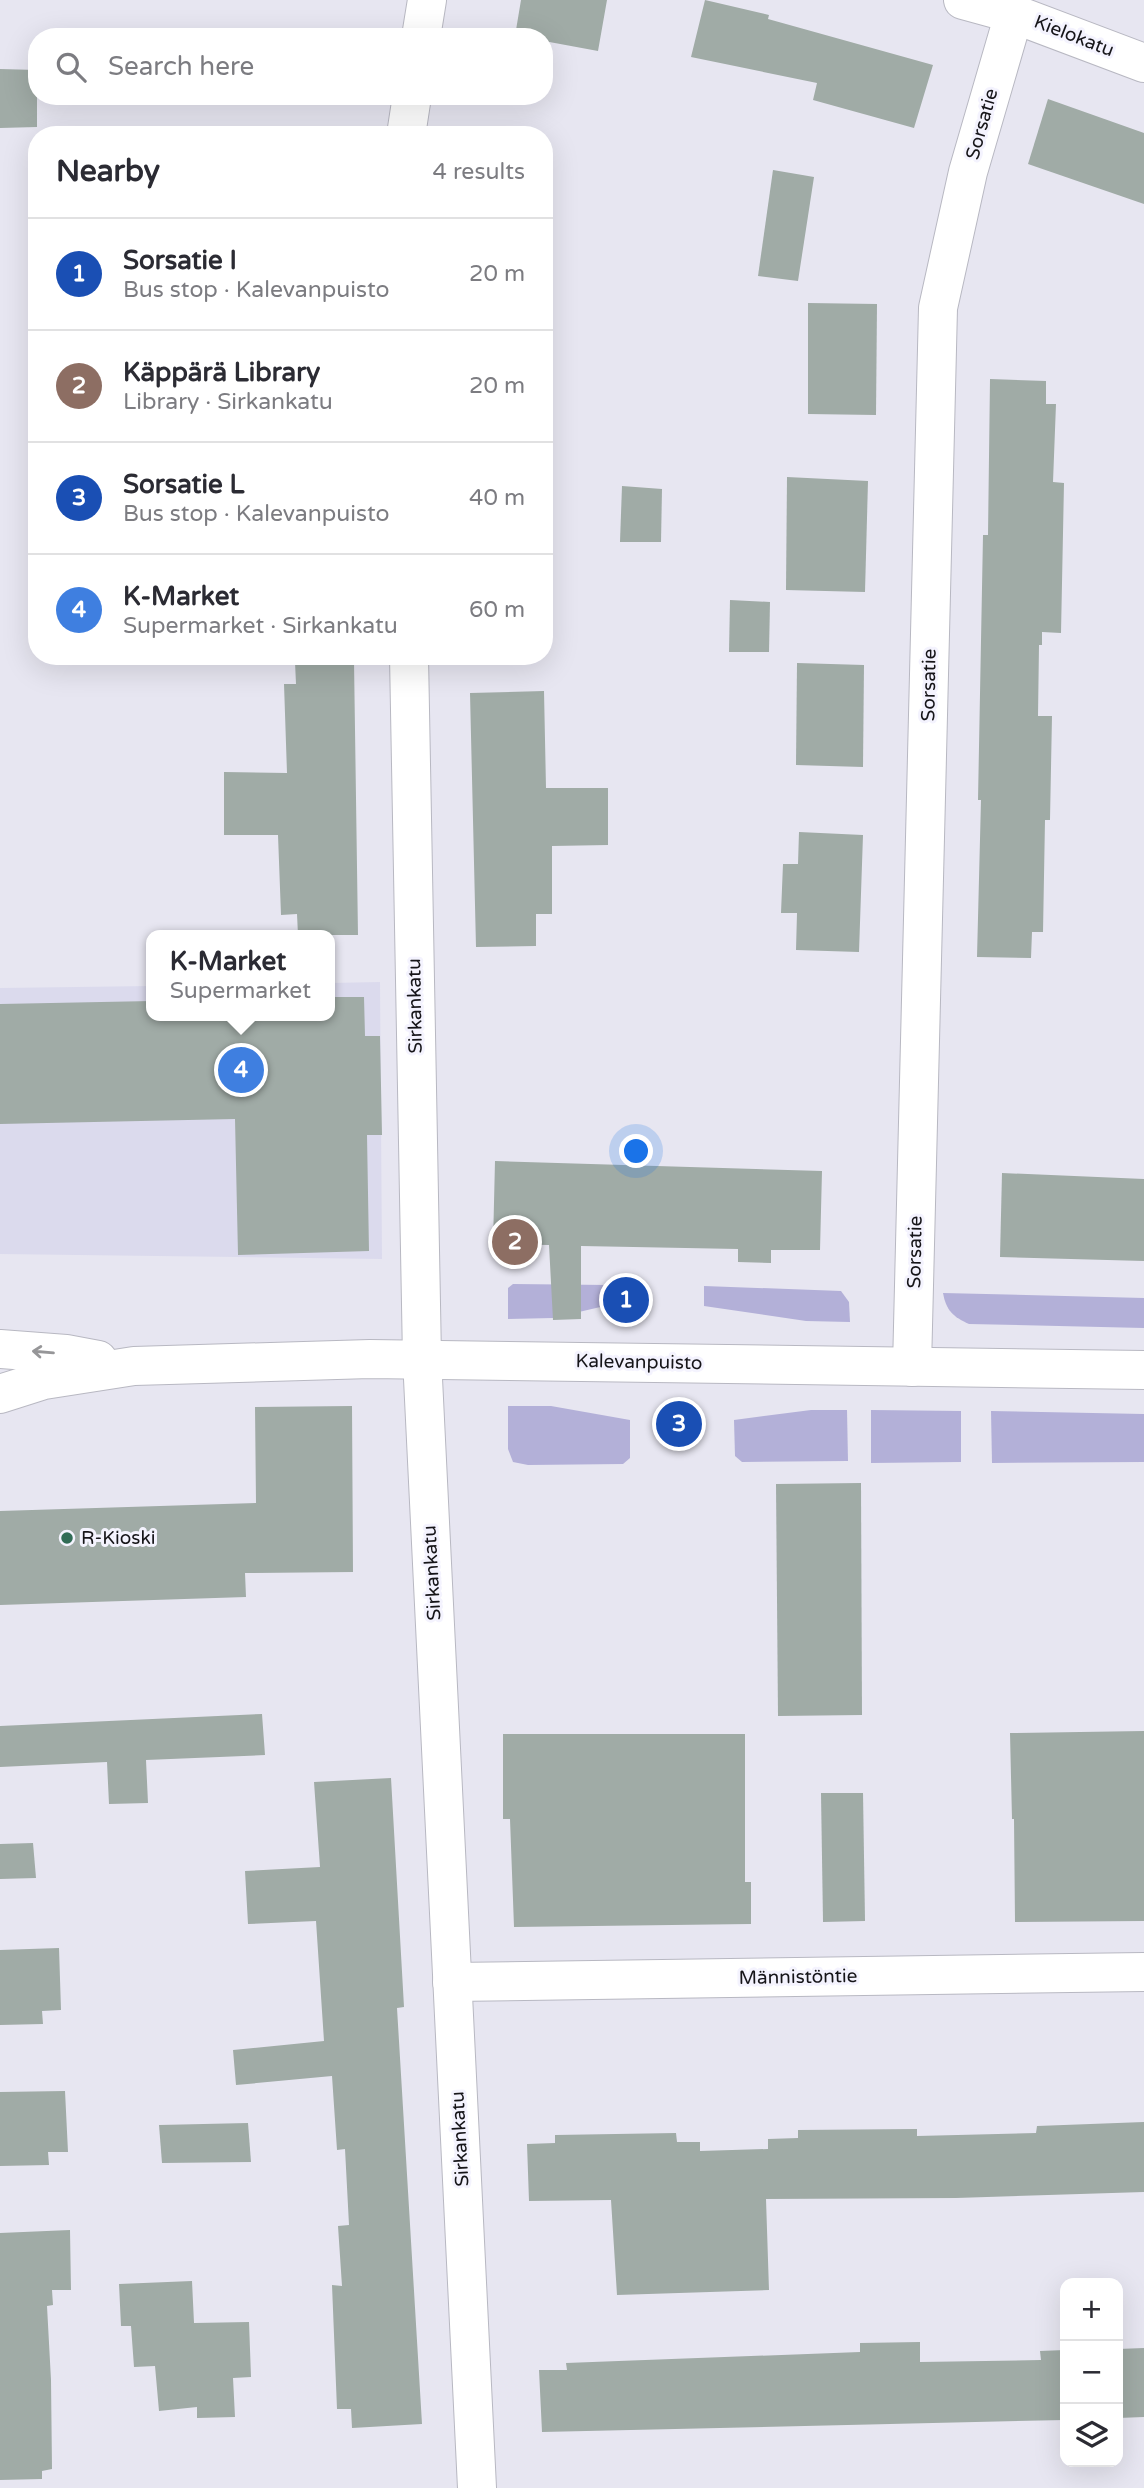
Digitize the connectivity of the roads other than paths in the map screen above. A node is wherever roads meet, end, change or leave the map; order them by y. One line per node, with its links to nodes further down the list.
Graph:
1 (427, 0): 4 (street)
2 (962, 0): 3 (street, Kielokatu)
3 (1014, 14): 5 (street, Kielokatu); 12 (street, Sorsatie)
4 (422, 28)
5 (1144, 63)
6 (411, 105): 7 (street)
7 (407, 126)
8 (409, 665): 10 (street, Sirkankatu)
9 (0, 1349): 11 (street, Kalevanpuisto, one-way to 9)
10 (422, 1358): 11 (street, Kalevanpuisto); 12 (street, Kalevanpuisto); 16 (street, Sirkankatu)
11 (135, 1366): 14 (street, Kalevanpuisto)
12 (912, 1367): 13 (street, Kalevanpuisto)
13 (1144, 1370)
14 (0, 1394)
15 (1144, 1972): 16 (street, Männistöntie)
16 (452, 1982): 17 (street, Sirkankatu)
17 (477, 2488)

